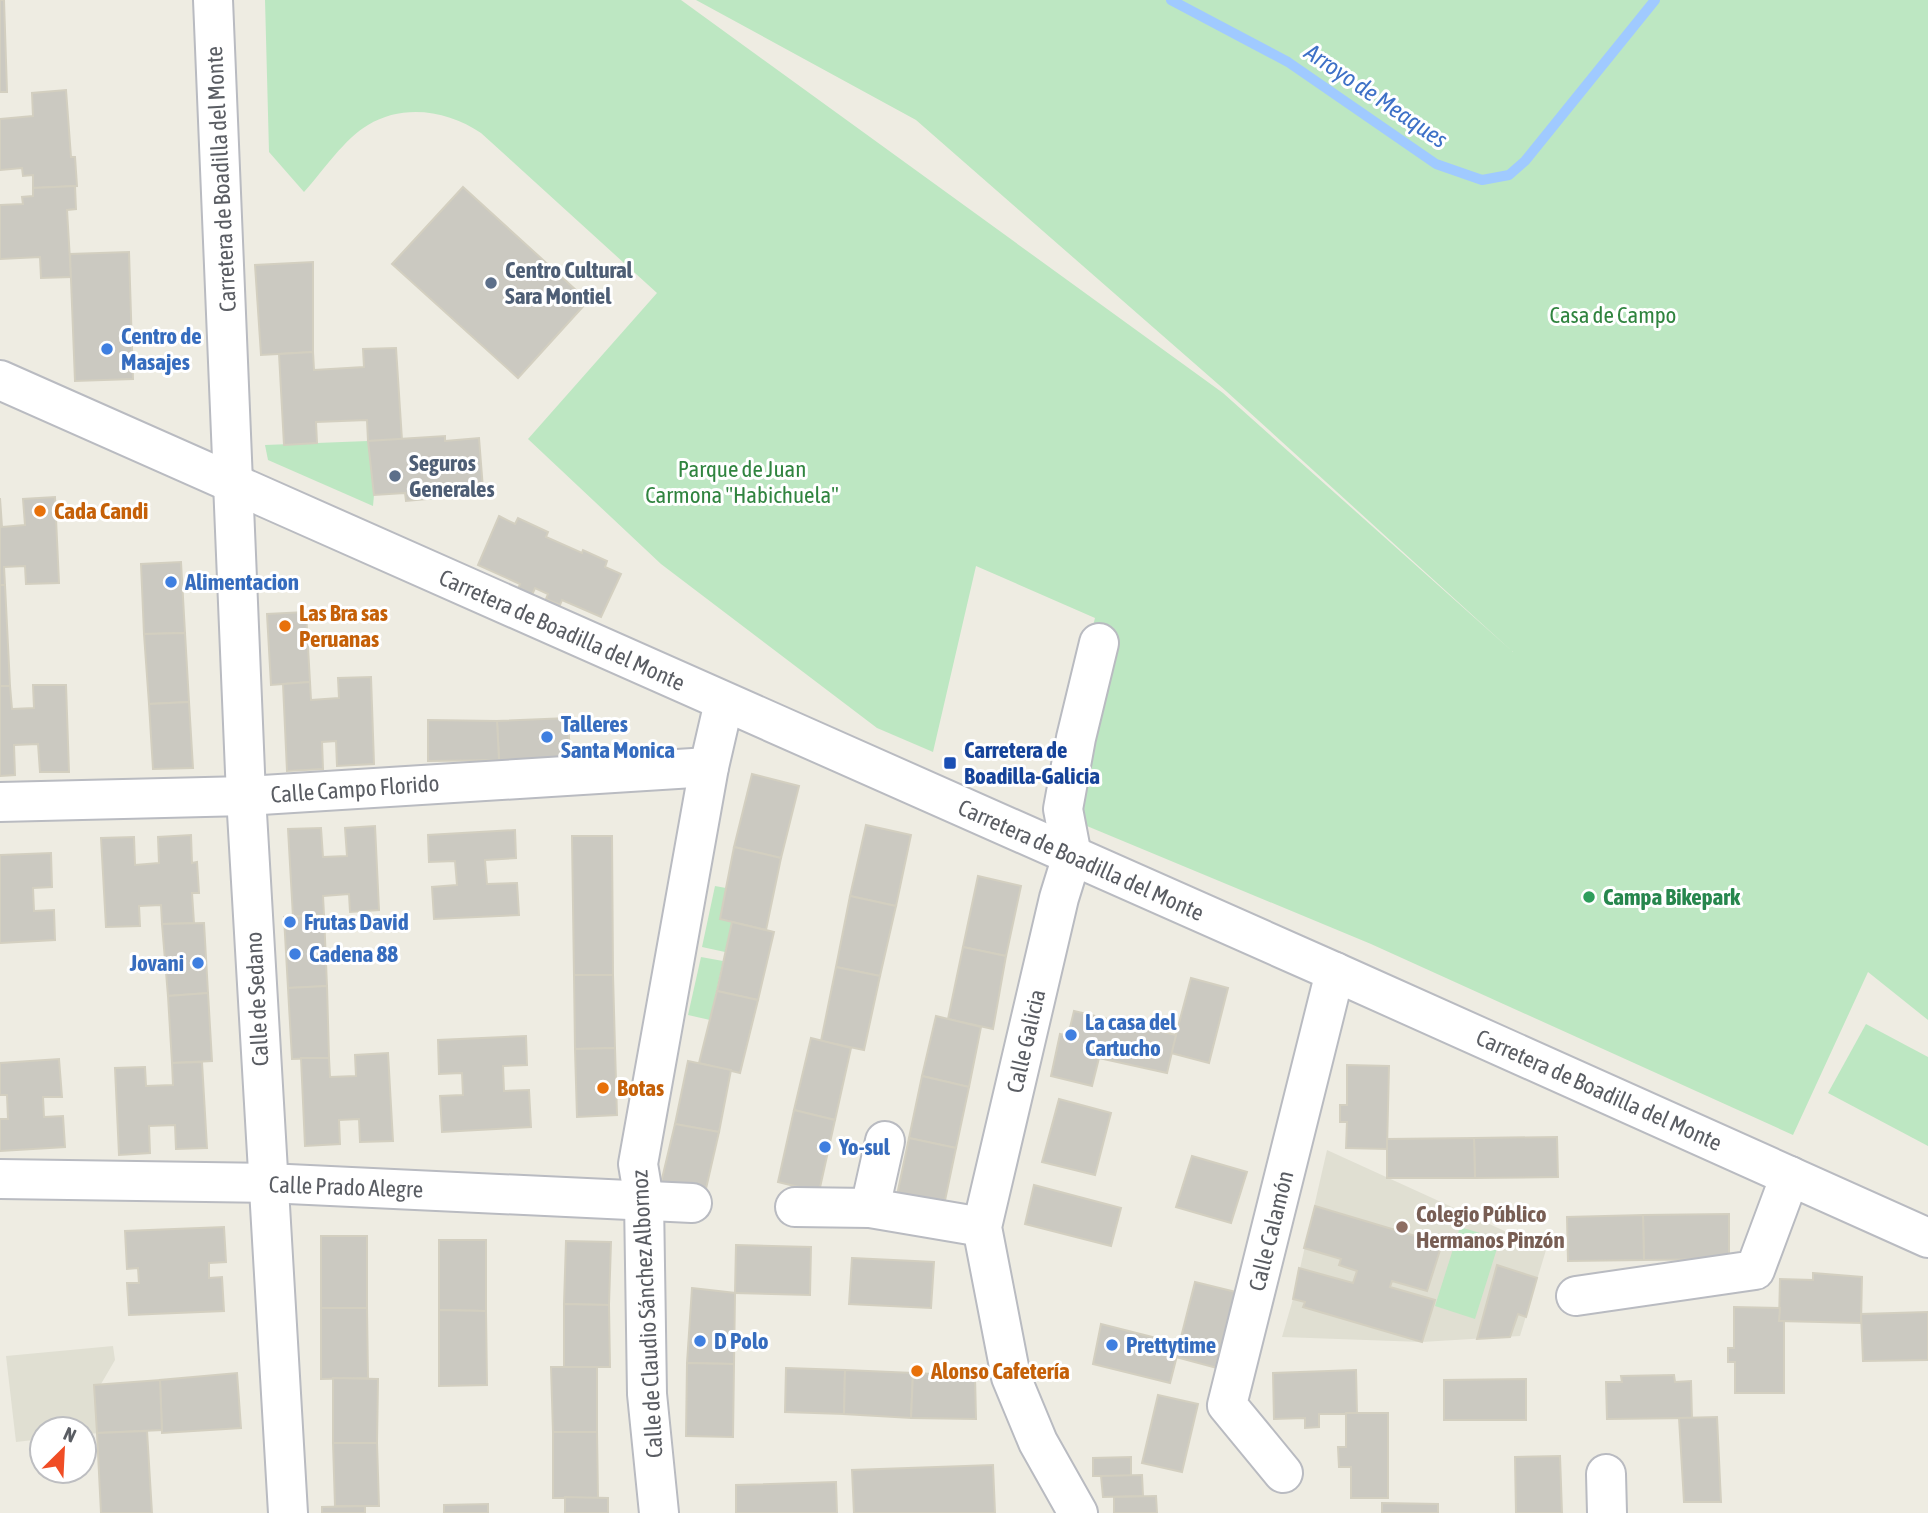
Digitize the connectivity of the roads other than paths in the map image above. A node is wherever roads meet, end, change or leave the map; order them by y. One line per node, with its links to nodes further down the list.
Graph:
1 (212, 0): 3 (street, Carretera de Boadilla del Monte)
2 (0, 380): 3 (street, Carretera de Boadilla del Monte)
3 (233, 484): 5 (street, Carretera de Boadilla del Monte); 7 (street, Calle de Sedano)
4 (1098, 643): 9 (street)
5 (724, 702): 6 (street, Calle de Claudio Sánchez Albornoz); 9 (street, Carretera de Boadilla del Monte)
6 (709, 767): 7 (street, Calle Campo Florido); 15 (street, Calle de Claudio Sánchez Albornoz)
7 (246, 796): 8 (street, Calle Campo Florido); 14 (street, Calle de Sedano)
8 (0, 802)
9 (1072, 856): 10 (street, Carretera de Boadilla del Monte); 19 (street, Calle Galicia)
10 (1335, 972): 12 (street, Carretera de Boadilla del Monte); 22 (street, Calle Calamón)
11 (885, 1141): 18 (street)
12 (1790, 1176): 20 (street, Carretera de Boadilla del Monte); 21 (street)
13 (0, 1179): 14 (street, Calle Prado Alegre)
14 (267, 1184): 15 (street, Calle Prado Alegre); 24 (street, Calle de Sedano)
15 (644, 1200): 16 (street, Calle Prado Alegre); 25 (street, Calle de Claudio Sánchez Albornoz)
16 (692, 1203)
17 (794, 1207): 18 (street)
18 (870, 1208): 19 (street)
19 (982, 1227): 26 (street, Calle Galicia)
20 (1928, 1238)
21 (1576, 1296)
22 (1283, 1473)
23 (1606, 1474): 27 (street)
24 (288, 1513)
25 (659, 1513)
26 (1078, 1513)
27 (1607, 1513)

